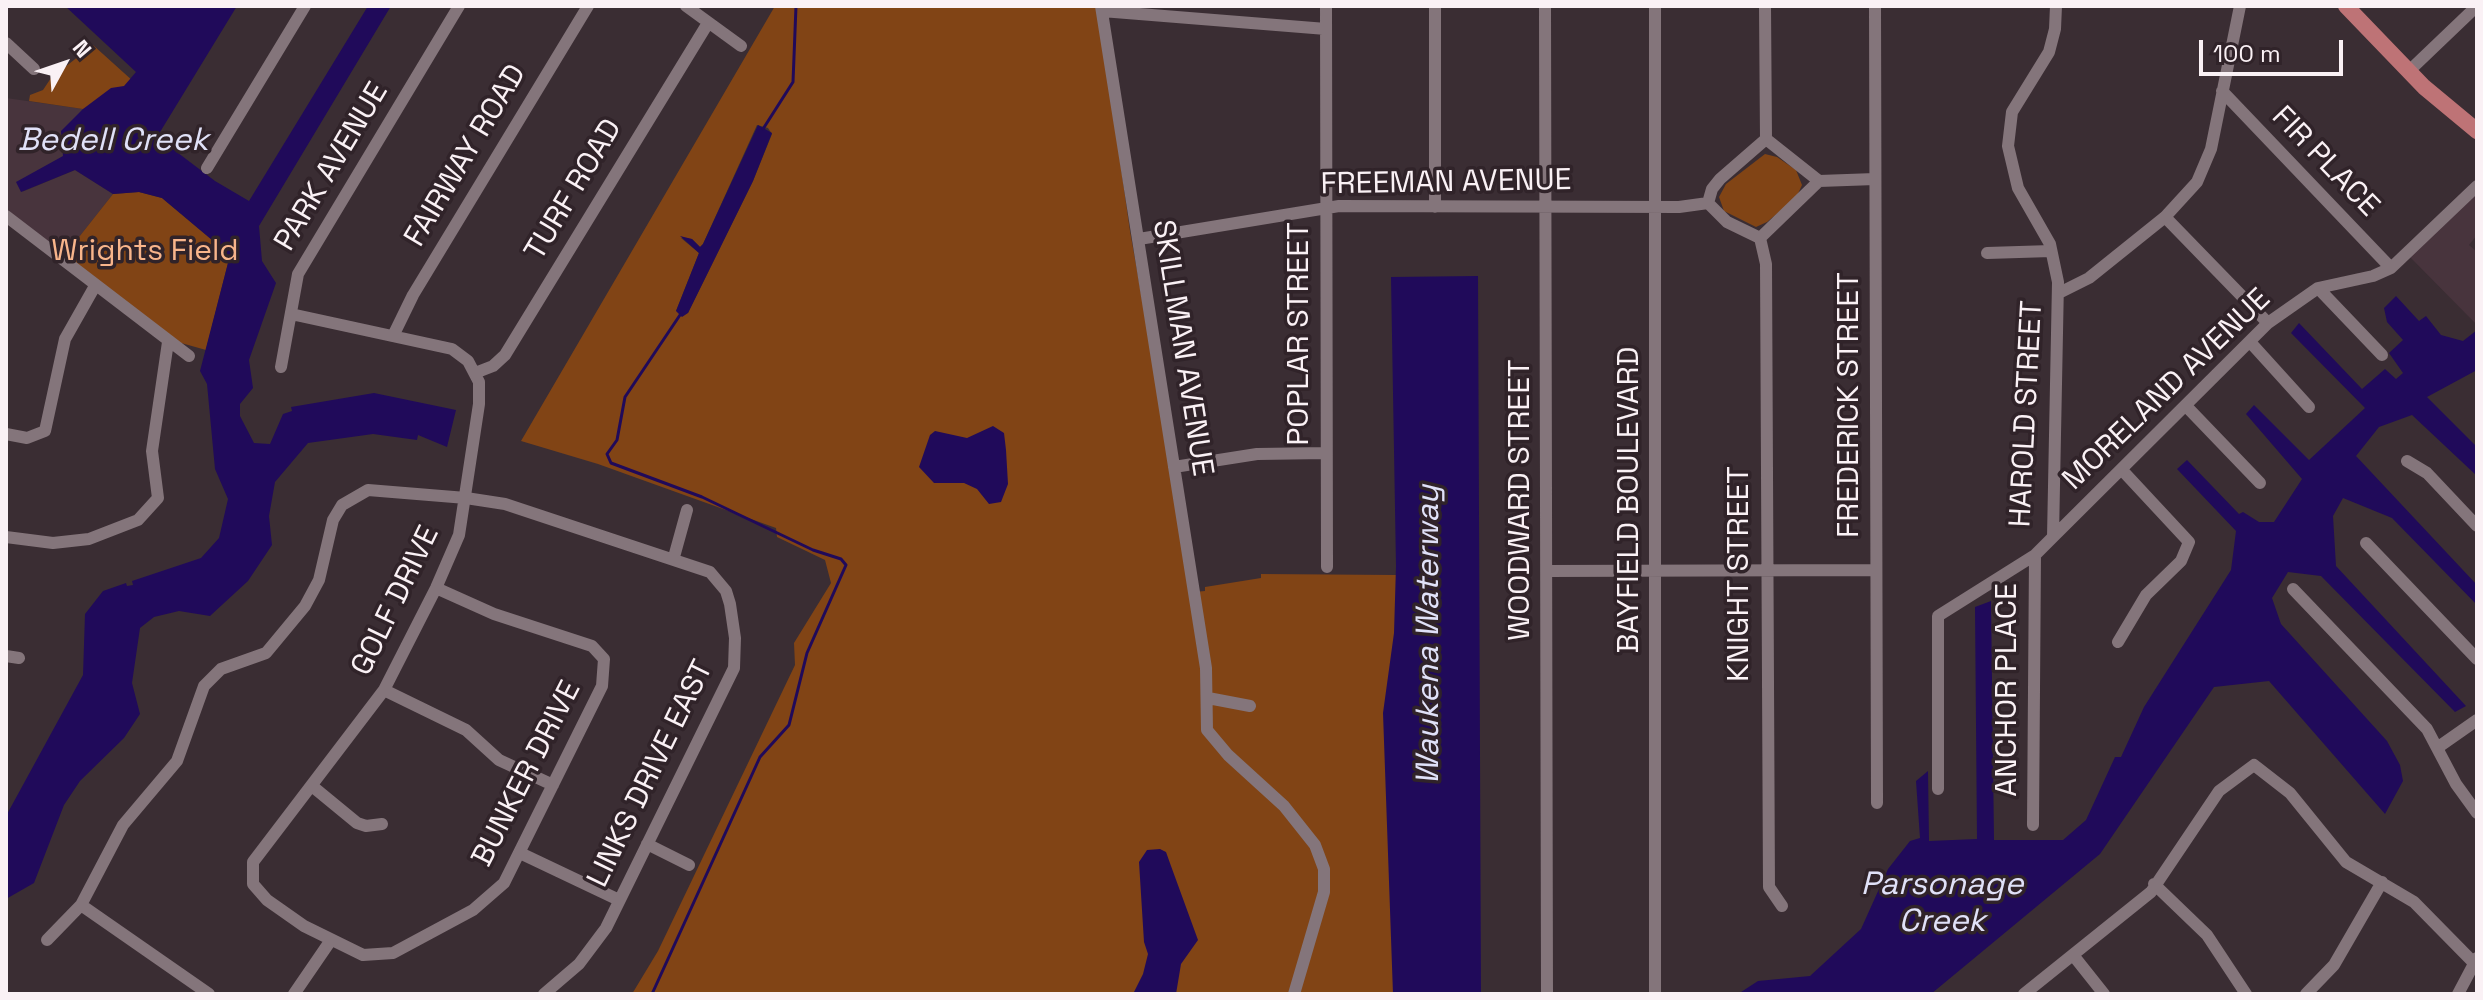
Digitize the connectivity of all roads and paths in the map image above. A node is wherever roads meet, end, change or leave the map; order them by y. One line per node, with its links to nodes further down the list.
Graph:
1 (305, 6): 25 (street)
2 (459, 6): 44 (street, PARK AVENUE)
3 (588, 6): 46 (street, FAIRWAY ROAD)
4 (686, 6): 16 (street)
5 (1326, 6): 17 (street, POPLAR STREET)
6 (1435, 6): 30 (street)
7 (1545, 6): 31 (street, WOODWARD STREET)
8 (1655, 6): 32 (street, BAYFIELD BOULEVARD)
9 (1765, 6): 24 (street)
10 (1875, 6): 26 (street, FREDERICK STREET)
11 (2056, 6): 38 (street, HAROLD STREET)
12 (2240, 6): 22 (street)
13 (2346, 6): 21 (main road)
14 (2477, 6): 21 (street)
15 (1102, 8): 17 (street); 37 (street, SKILLMAN AVENUE)
16 (708, 23): 19 (street); 52 (street, TURF ROAD)
17 (1326, 29): 33 (street, POPLAR STREET)
18 (6, 43): 20 (street)
19 (741, 46)
20 (34, 69)
21 (2409, 71): 23 (main road)
22 (2222, 91): 35 (street); 40 (street, FIR PLACE)
23 (2477, 131)
24 (1766, 139): 27 (street); 29 (street)
25 (207, 168)
26 (1875, 179): 27 (street); 70 (street, FREDERICK STREET)
27 (1819, 181): 36 (street)
28 (2477, 186): 40 (street, MORELAND AVENUE)
29 (1708, 203): 32 (street, FREEMAN AVENUE); 36 (street)
30 (1435, 207): 31 (street, FREEMAN AVENUE); 33 (street, FREEMAN AVENUE)
31 (1546, 207): 32 (street, FREEMAN AVENUE); 71 (street, WOODWARD STREET)
32 (1657, 207): 72 (street, BAYFIELD BOULEVARD)
33 (1326, 209): 37 (street, FREEMAN AVENUE); 56 (street, POPLAR STREET)
34 (6, 216): 41 (street)
35 (2165, 217): 43 (street); 45 (street)
36 (1760, 238): 73 (street, KNIGHT STREET)
37 (1139, 239): 58 (street, SKILLMAN AVENUE)
38 (2051, 251): 39 (street); 43 (street, HAROLD STREET)
39 (1987, 253)
40 (2391, 268): 42 (street, MORELAND AVENUE)
41 (95, 286): 47 (street); 55 (street)
42 (2318, 288): 45 (street, MORELAND AVENUE); 49 (street)
43 (2059, 293): 65 (street, HAROLD STREET)
44 (291, 314): 46 (street); 51 (street, PARK AVENUE)
45 (2268, 323): 48 (street, MORELAND AVENUE)
46 (393, 336): 52 (street)
47 (168, 342): 50 (street); 64 (street)
48 (2251, 343): 53 (street, MORELAND AVENUE); 54 (street)
49 (2382, 355)
50 (189, 356)
51 (281, 367)
52 (475, 373): 61 (street, GOLF DRIVE)
53 (2186, 406): 59 (street, MORELAND AVENUE); 60 (street)
54 (2309, 407)
55 (6, 434)
56 (1326, 453): 58 (street); 69 (street, POPLAR STREET)
57 (2407, 461): 63 (street)
58 (1174, 467): 79 (street, SKILLMAN AVENUE)
59 (2122, 470): 65 (street, MORELAND AVENUE); 76 (street)
60 (2260, 483)
61 (466, 498): 68 (street, LINKS DRIVE EAST); 74 (street, GOLF DRIVE); 97 (street, LINKS DRIVE EAST)
62 (687, 510): 68 (street)
63 (2477, 526)
64 (6, 537)
65 (2053, 537): 67 (street, HAROLD STREET)
66 (2366, 543): 77 (street)
67 (2035, 555): 85 (street, HAROLD STREET); 89 (street, ANCHOR PLACE)
68 (674, 557): 90 (street, LINKS DRIVE EAST)
69 (1327, 567)
70 (1875, 570): 73 (street); 86 (street, FREDERICK STREET)
71 (1547, 571): 72 (street); 107 (street, WOODWARD STREET)
72 (1656, 571): 73 (street); 108 (street, BAYFIELD BOULEVARD)
73 (1766, 572): 98 (street, KNIGHT STREET)
74 (436, 588): 78 (street, GOLF DRIVE); 83 (street, BUNKER DRIVE)
75 (2293, 589): 82 (street)
76 (2118, 642)
77 (2477, 659)
78 (384, 690): 83 (street); 84 (street, GOLF DRIVE)
79 (1208, 698): 80 (street); 106 (street, SKILLMAN AVENUE)
80 (1250, 706)
81 (2477, 720): 82 (street)
82 (2437, 748): 87 (street)
83 (553, 785): 91 (street, BUNKER DRIVE)
84 (312, 786): 88 (street); 93 (street, GOLF DRIVE)
85 (1938, 789)
86 (1877, 803)
87 (2477, 813)
88 (382, 824)
89 (2033, 825)
90 (647, 844): 92 (street); 96 (street, LINKS DRIVE EAST)
91 (520, 853): 96 (street); 100 (street, BUNKER DRIVE)
92 (689, 865)
93 (253, 866): 100 (street, BUNKER DRIVE)
94 (2382, 882): 95 (street); 102 (street); 112 (street)
95 (2154, 884): 101 (street); 111 (street)
96 (619, 900): 105 (street, LINKS DRIVE EAST)
97 (81, 905): 99 (street, LINKS DRIVE EAST); 103 (street)
98 (1782, 906)
99 (47, 940)
100 (331, 940): 104 (street)
101 (2073, 955): 109 (street); 110 (street)
102 (2475, 960): 113 (street)
103 (209, 994)
104 (294, 994)
105 (544, 994)
106 (1294, 994)
107 (1547, 994)
108 (1655, 994)
109 (2024, 994)
110 (2104, 994)
111 (2246, 994)
112 (2306, 994)
113 (2458, 994)

